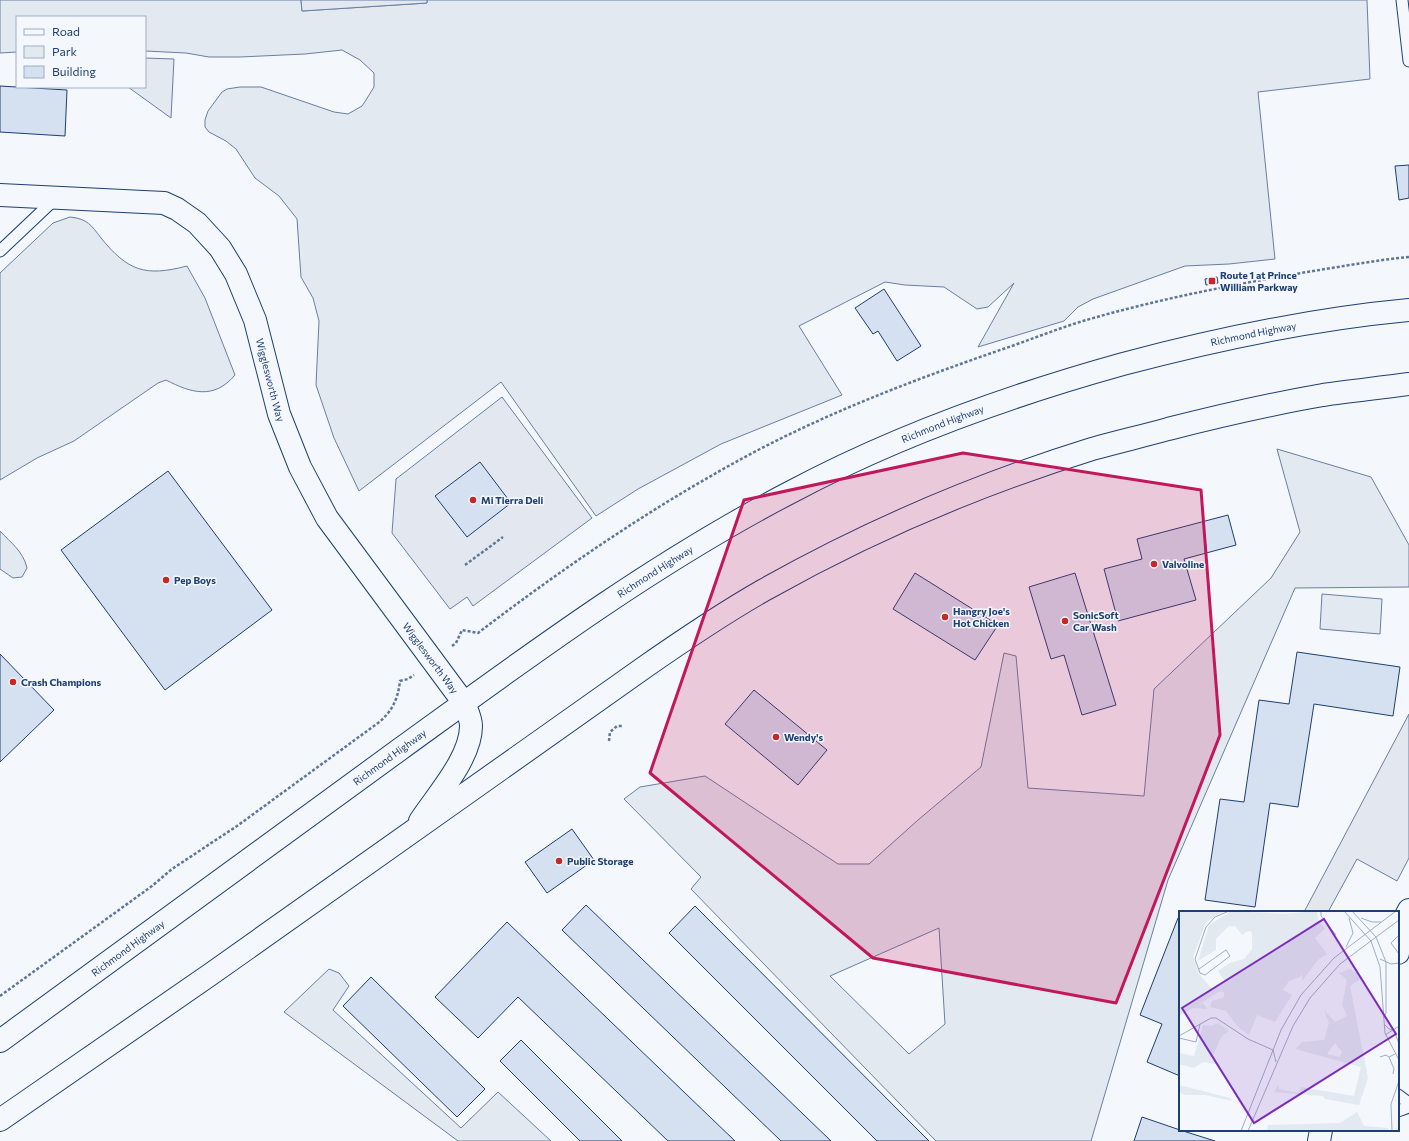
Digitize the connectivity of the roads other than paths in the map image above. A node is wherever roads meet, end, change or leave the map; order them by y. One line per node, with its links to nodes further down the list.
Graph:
1 (1402, 0): 2 (lane)
2 (1409, 61)
3 (0, 195): 4 (main road, Wigglesworth Way)
4 (56, 198): 5 (lane); 8 (main road, Wigglesworth Way)
5 (0, 251)
6 (1409, 310): 8 (main road, Richmond Highway)
7 (1409, 384): 9 (main road)
8 (464, 703): 9 (main road, Wigglesworth Way); 14 (main road, Richmond Highway)
9 (411, 833): 19 (main road)
10 (1409, 910): 11 (main road)
11 (1399, 946)
12 (1409, 958): 13 (main road)
13 (1399, 963)
14 (0, 1041)
15 (1399, 1096): 16 (lane)
16 (1409, 1103)
17 (1409, 1107): 18 (lane)
18 (1399, 1111)
19 (0, 1120)
20 (1321, 1131): 21 (main road)
21 (1319, 1141)

